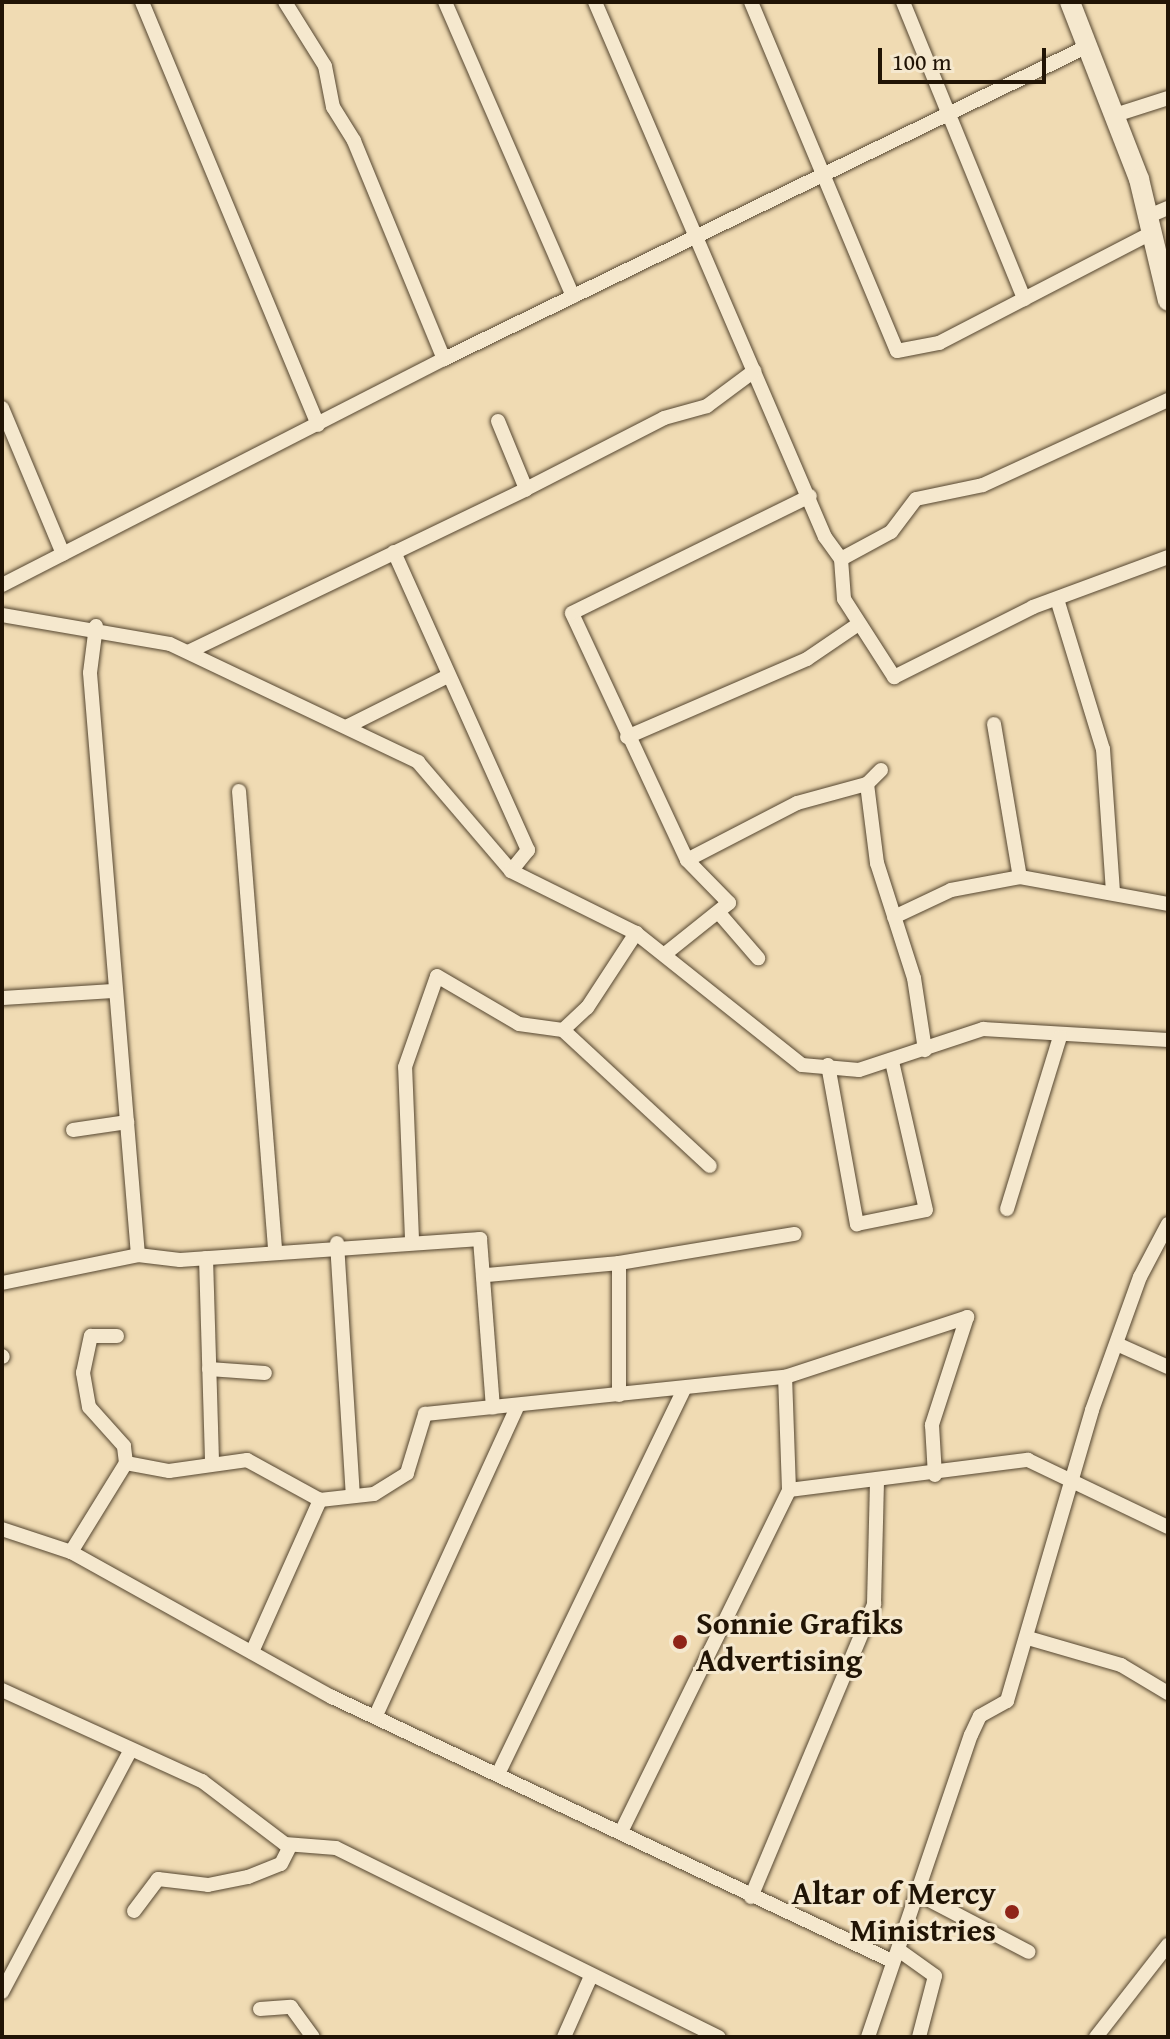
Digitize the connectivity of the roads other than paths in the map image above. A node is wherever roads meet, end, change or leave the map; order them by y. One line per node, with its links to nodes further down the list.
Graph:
1 (142, 2): 23 (street)
2 (285, 2): 18 (street)
3 (445, 2): 15 (street)
4 (595, 2): 14 (street)
5 (751, 2): 12 (street)
6 (903, 2): 11 (street)
7 (1070, 2): 8 (street)
8 (1088, 46): 10 (street); 11 (street)
9 (1168, 98): 10 (street)
10 (1112, 116): 13 (street)
11 (952, 117): 12 (street); 16 (street)
12 (822, 175): 14 (street); 16 (street)
13 (1157, 219): 16 (street); 17 (street)
14 (698, 233): 15 (street); 19 (street)
15 (573, 296): 18 (street)
16 (1024, 299)
17 (1168, 301)
18 (444, 359): 23 (street)
19 (754, 371): 24 (street); 25 (street)
20 (1168, 400): 29 (street)
21 (2, 408): 27 (street)
22 (498, 421): 24 (street)
23 (318, 425): 27 (street)
24 (526, 489): 26 (street)
25 (810, 496): 29 (street); 39 (street)
26 (394, 552): 35 (street); 36 (street)
27 (63, 554): 30 (street)
28 (1168, 557): 31 (street)
29 (841, 559): 33 (street)
30 (2, 585)
31 (1057, 599): 33 (street); 46 (street)
32 (2, 615): 34 (street)
33 (857, 625): 39 (street)
34 (96, 626): 35 (street); 53 (street)
35 (188, 652): 38 (street)
36 (446, 677): 38 (street); 44 (street)
37 (994, 724): 45 (street)
38 (348, 726): 44 (street)
39 (627, 737): 43 (street)
40 (881, 770): 41 (street)
41 (867, 784): 43 (street); 49 (street)
42 (239, 791): 70 (street)
43 (687, 860): 48 (street)
44 (511, 871): 50 (street)
45 (1020, 877): 46 (street); 49 (street)
46 (1113, 891): 47 (street)
47 (1168, 904)
48 (719, 913): 51 (street); 52 (street)
49 (894, 917): 58 (street)
50 (636, 933): 51 (street); 55 (street)
51 (665, 954): 60 (street)
52 (758, 958)
53 (114, 991): 54 (street); 61 (street)
54 (2, 998)
55 (563, 1030): 63 (street); 67 (street)
56 (1060, 1037): 57 (street); 58 (street); 64 (street)
57 (1168, 1040)
58 (925, 1050): 59 (street)
59 (892, 1062): 60 (street); 60 (street)
60 (828, 1065)
61 (127, 1122): 62 (street); 71 (street)
62 (73, 1130)
63 (710, 1166)
64 (1007, 1209)
65 (1168, 1224): 68 (street)
66 (795, 1234): 73 (street)
67 (412, 1239): 69 (street); 74 (street)
68 (1162, 1240): 77 (street)
69 (337, 1243): 70 (street); 92 (street)
70 (275, 1248): 72 (street)
71 (138, 1255): 72 (street); 75 (street)
72 (206, 1258): 79 (street)
73 (619, 1263): 74 (street); 83 (street)
74 (487, 1275): 84 (street)
75 (2, 1283)
76 (117, 1336): 87 (street)
77 (1119, 1345): 78 (street); 89 (street)
78 (1168, 1367)
79 (209, 1369): 80 (street); 86 (street)
80 (265, 1373)
81 (785, 1377): 82 (street); 88 (street); 91 (street)
82 (684, 1390): 83 (street); 103 (street)
83 (619, 1395): 85 (street)
84 (493, 1407): 85 (street); 92 (street)
85 (517, 1407): 101 (street)
86 (212, 1462): 87 (street); 93 (street)
87 (126, 1463): 96 (street)
88 (935, 1475): 89 (street); 90 (street)
89 (1077, 1481): 94 (street); 97 (street)
90 (877, 1484): 91 (street); 107 (street)
91 (789, 1490): 104 (street)
92 (353, 1495): 93 (street)
93 (320, 1500): 98 (street)
94 (1168, 1527)
95 (2, 1529): 96 (street)
96 (71, 1552): 98 (street)
97 (1028, 1638): 100 (street); 106 (street)
98 (252, 1652): 101 (street)
99 (2, 1690): 102 (street)
100 (1168, 1693)
101 (377, 1713): 103 (street)
102 (130, 1751): 105 (street); 113 (street)
103 (499, 1772): 104 (street)
104 (621, 1832): 107 (street)
105 (290, 1846): 108 (street); 112 (street)
106 (916, 1893): 110 (street); 111 (street)
107 (751, 1897): 111 (street)
108 (134, 1911)
109 (1168, 1945): 120 (street)
110 (1029, 1952)
111 (896, 1956): 118 (street); 119 (street)
112 (591, 1976): 116 (street); 117 (street)
113 (2, 1992)
114 (260, 2009): 115 (street)
115 (313, 2037)
116 (564, 2037)
117 (719, 2037)
118 (868, 2037)
119 (919, 2037)
120 (1096, 2037)

